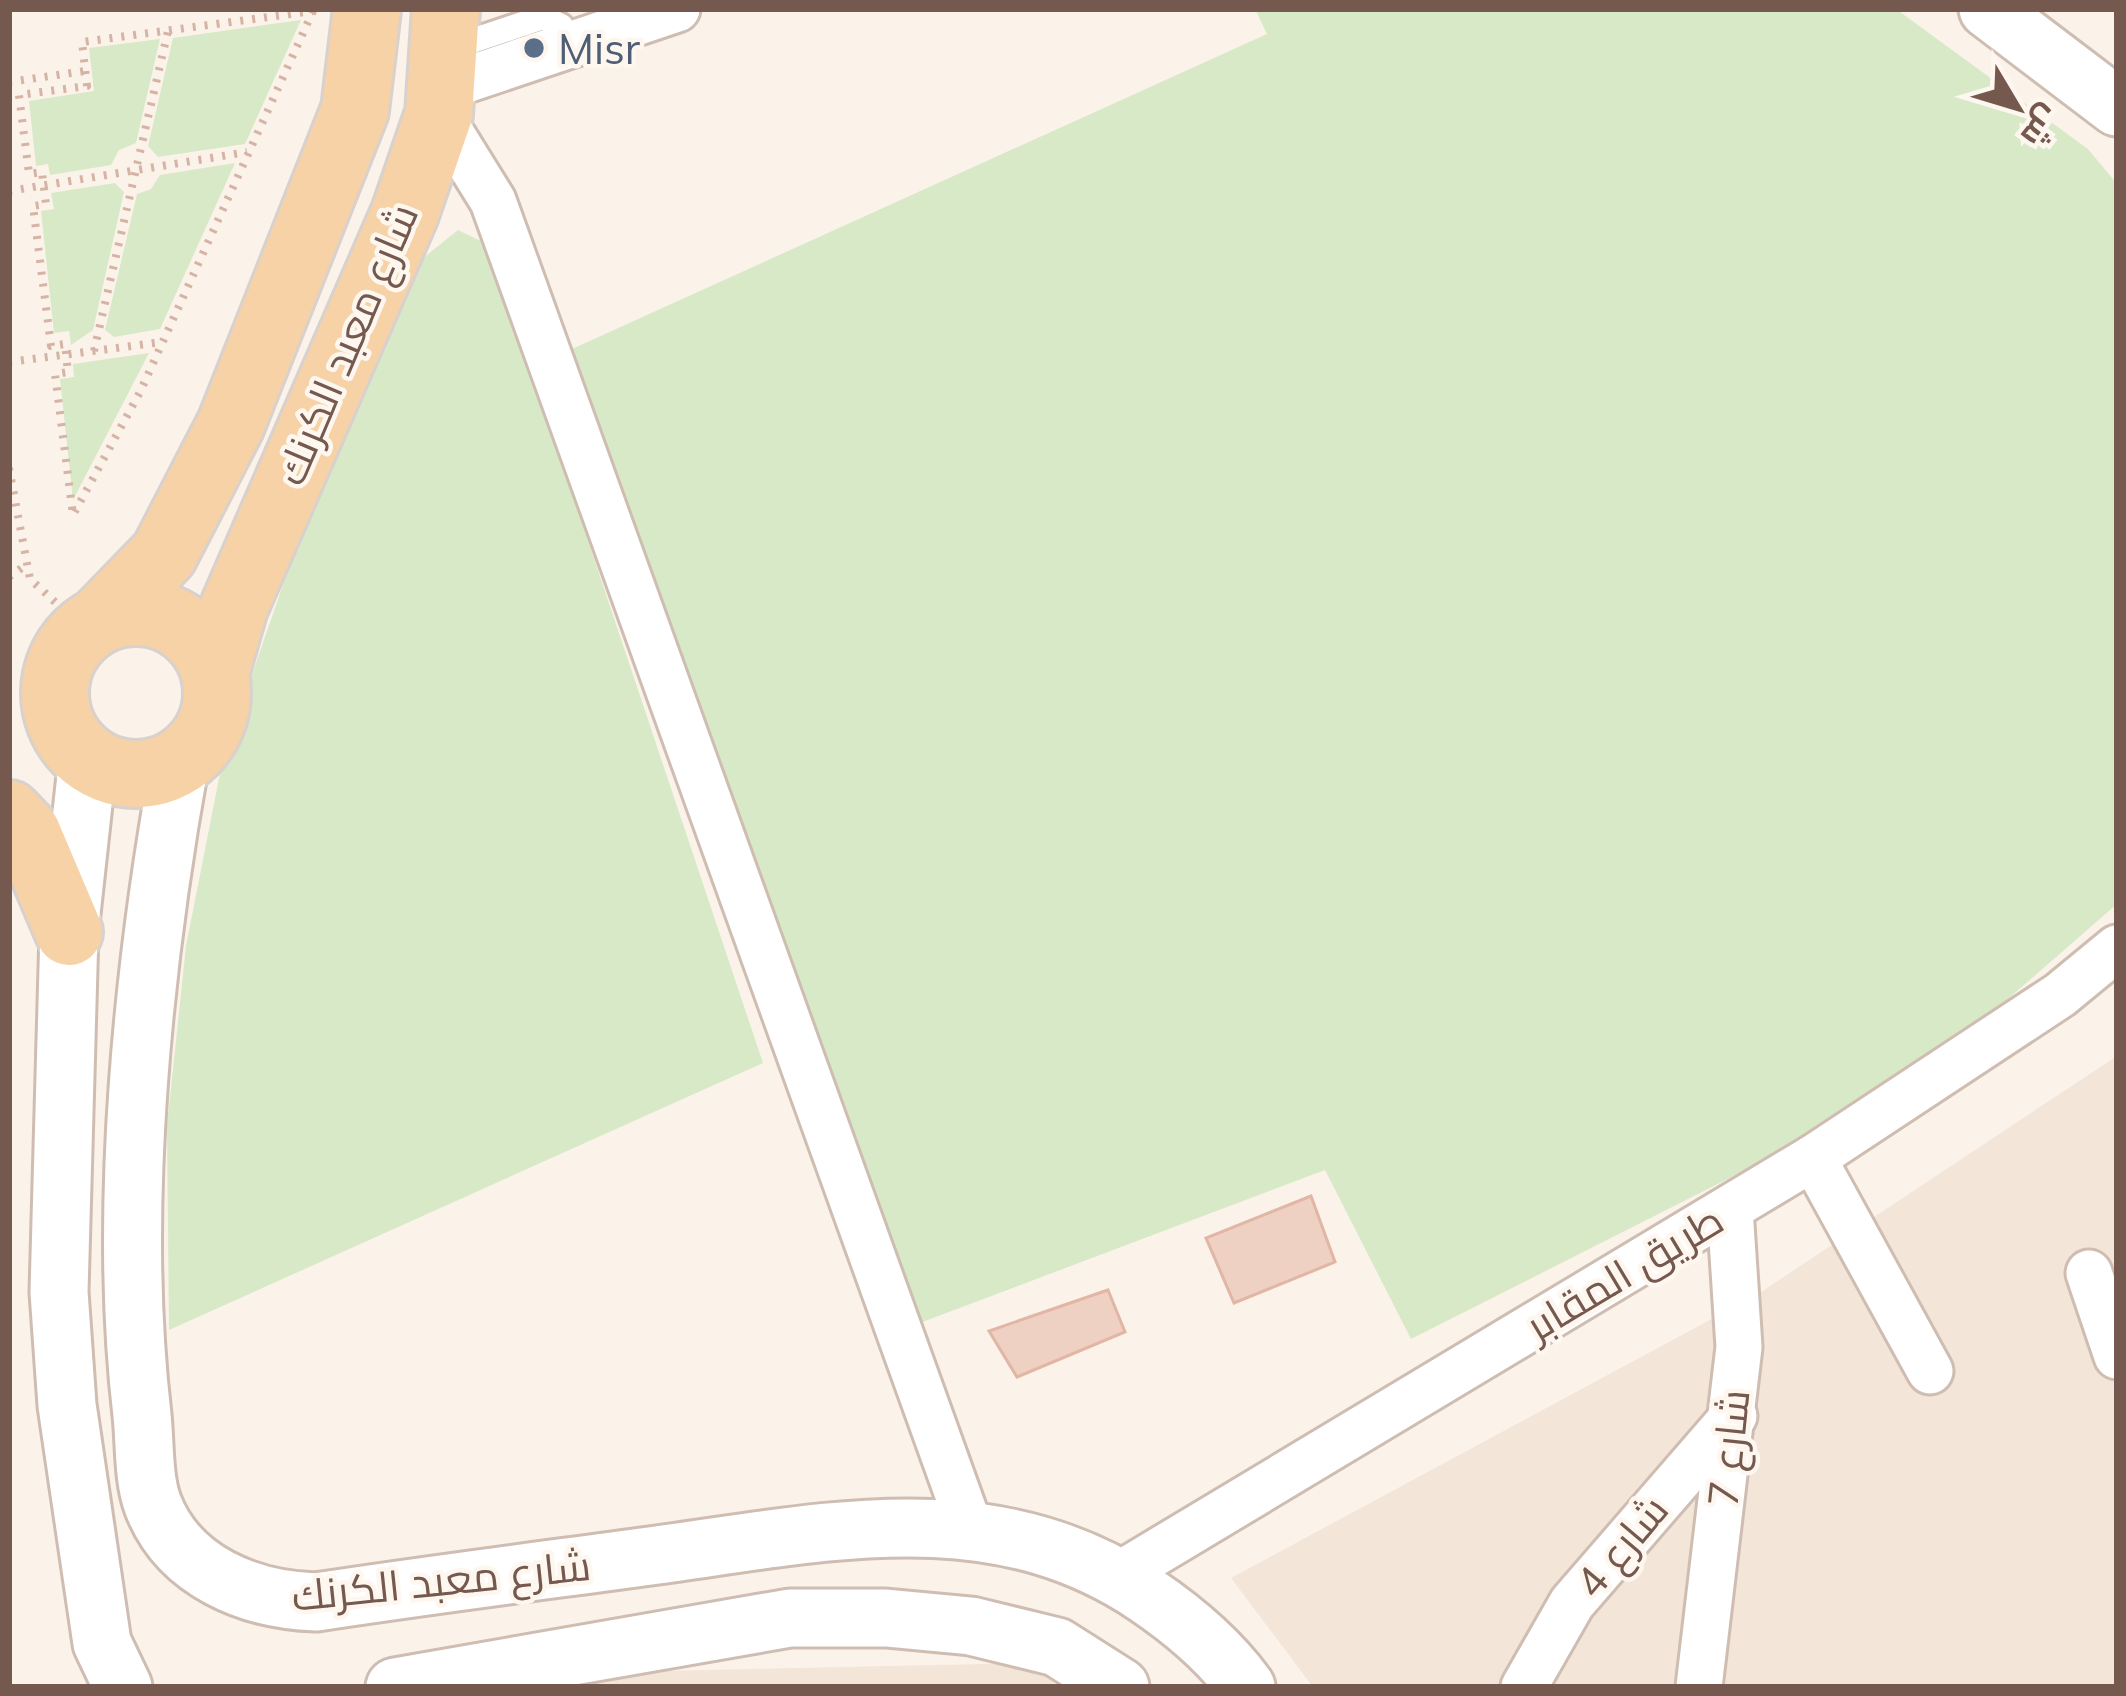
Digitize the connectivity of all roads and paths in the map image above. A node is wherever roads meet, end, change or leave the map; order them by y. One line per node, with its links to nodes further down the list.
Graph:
1 (367, 9): 22 (main road, شارع معبد الكرنك)
2 (676, 9): 7 (street)
3 (1988, 9): 10 (street)
4 (2054, 9): 6 (street)
5 (168, 31): 8 (path); 11 (path); 12 (path)
6 (2117, 57)
7 (443, 65): 23 (main road, شارع معبد الكرنك); 36 (street)
8 (85, 71): 9 (path); 13 (path)
9 (9, 82)
10 (2117, 107)
11 (249, 152): 12 (path); 15 (path)
12 (136, 170): 13 (path); 16 (path)
13 (44, 185): 14 (path); 17 (path)
14 (9, 190)
15 (163, 341): 16 (path); 17 (path)
16 (94, 351): 17 (path)
17 (66, 355): 18 (path)
18 (9, 362)
19 (9, 467): 20 (path)
20 (26, 565): 21 (path); 22 (path)
21 (9, 578)
22 (63, 661): 23 (main road); 24 (main road)
23 (215, 673): 25 (main road)
24 (87, 757): 25 (main road); 26 (main road); 28 (street)
25 (180, 761): 37 (street, شارع معبد الكرنك)
26 (9, 779)
27 (9, 814): 28 (main road)
28 (69, 932): 40 (street)
29 (2117, 948): 30 (street, طريق المقابر)
30 (1813, 1158): 31 (street, طريق المقابر); 34 (street)
31 (1730, 1209): 35 (street, شارع 7); 38 (street, طريق المقابر)
32 (2090, 1274): 33 (street)
33 (2117, 1356)
34 (1930, 1371)
35 (1734, 1416): 44 (street, شارع 4); 45 (street, شارع 7)
36 (970, 1528): 37 (street, شارع معبد الكرنك); 38 (street, شارع معبد الكرنك)
37 (679, 1552): 39 (street)
38 (1117, 1576): 43 (street, شارع معبد الكرنك)
39 (693, 1634): 41 (street, شارع معبد الكرنك); 42 (street, شارع معبد الكرنك)
40 (123, 1687)
41 (395, 1687)
42 (1120, 1687)
43 (1246, 1687)
44 (1524, 1687)
45 (1699, 1687)

